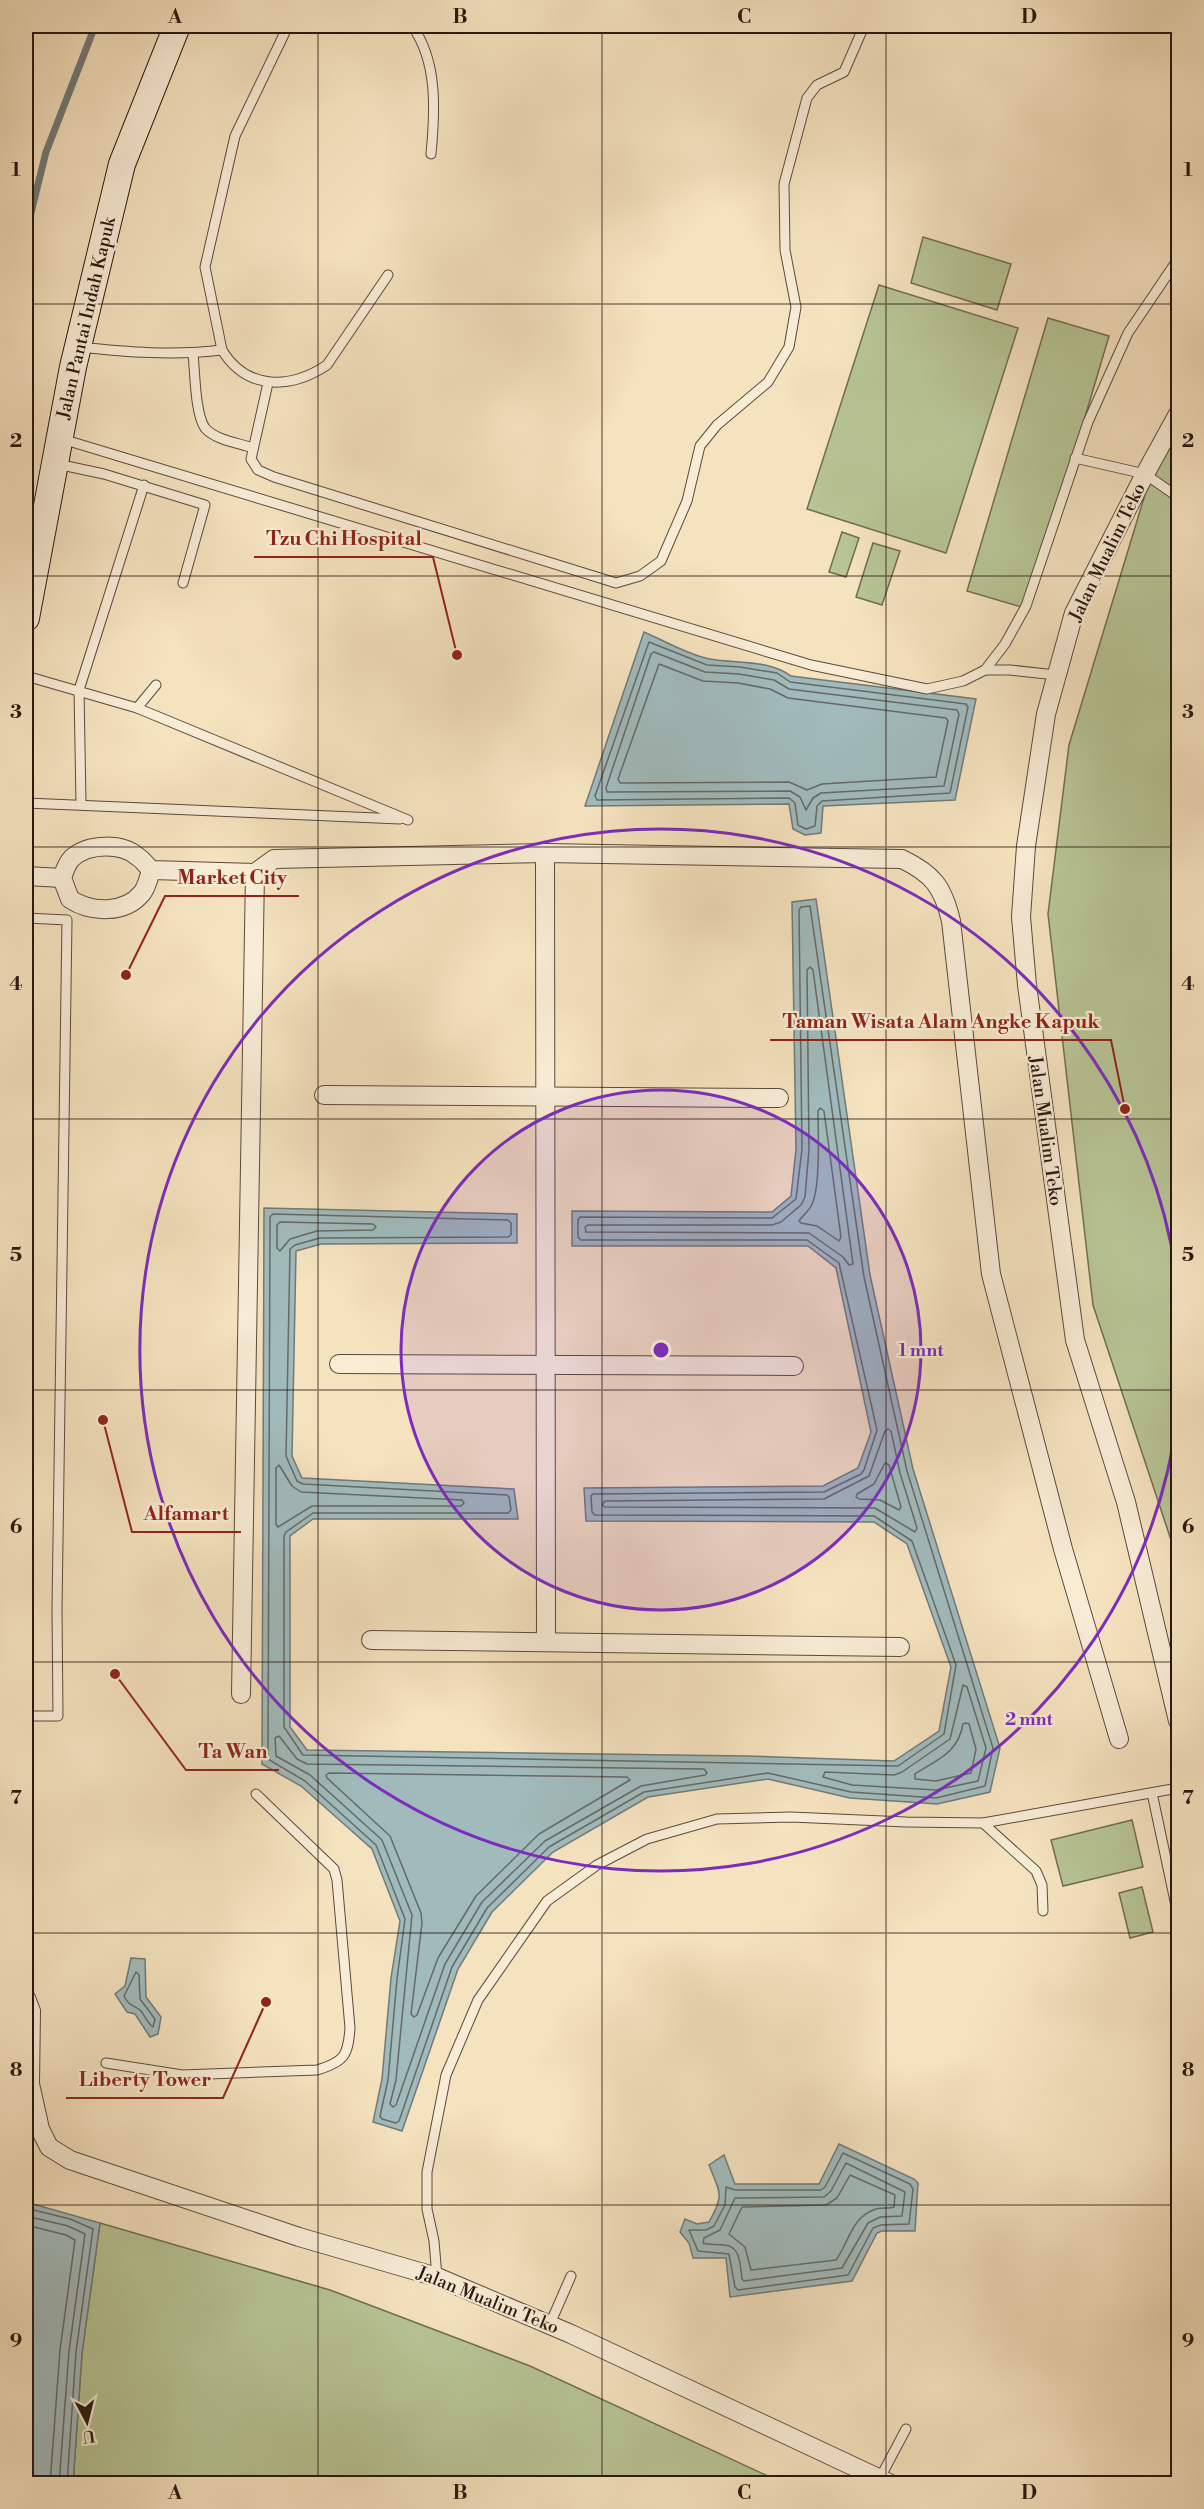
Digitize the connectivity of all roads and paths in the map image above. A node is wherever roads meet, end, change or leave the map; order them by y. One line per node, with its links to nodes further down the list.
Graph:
1 (177, 26): 8 (main road, Jalan Pantai Indah Kapuk)
2 (288, 26): 9 (lane)
3 (412, 26): 5 (lane)
4 (864, 26): 14 (lane)
5 (431, 154)
6 (1179, 259): 15 (lane)
7 (388, 275): 11 (lane)
8 (78, 347): 10 (lane); 13 (main road, Jalan Pantai Indah Kapuk)
9 (222, 350): 10 (lane); 11 (lane)
10 (193, 354): 14 (lane)
11 (267, 383): 14 (lane)
12 (1176, 426): 17 (street, Jalan Mualim Teko)
13 (59, 438): 16 (main road, Jalan Pantai Indah Kapuk); 22 (lane)
14 (253, 448)
15 (1075, 458): 17 (lane); 22 (lane)
16 (56, 464): 18 (lane); 21 (main road, Jalan Pantai Indah Kapuk)
17 (1145, 474): 19 (lane); 23 (street, Jalan Mualim Teko)
18 (144, 485): 20 (lane); 26 (lane)
19 (1179, 497)
20 (183, 583)
21 (26, 618)
22 (985, 670): 23 (lane)
23 (1056, 675): 47 (street, Jalan Mualim Teko)
24 (26, 676): 26 (lane)
25 (156, 685): 27 (lane)
26 (80, 690): 27 (lane); 29 (lane)
27 (137, 708): 29 (lane)
28 (26, 803): 29 (lane)
29 (81, 804)
30 (545, 853): 32 (street); 37 (street); 48 (street)
31 (151, 870): 32 (street); 34 (street); 34 (street)
32 (255, 873): 45 (street)
33 (26, 876): 34 (street)
34 (62, 878)
35 (26, 918): 46 (lane)
36 (324, 1095): 37 (street)
37 (545, 1095): 38 (street); 40 (street)
38 (779, 1098)
39 (339, 1364): 40 (street)
40 (546, 1364): 41 (street); 43 (street)
41 (794, 1366)
42 (371, 1640): 43 (street)
43 (546, 1642): 44 (street)
44 (900, 1647)
45 (242, 1694)
46 (26, 1716)
47 (1179, 1721)
48 (1119, 1739)
49 (1179, 1788): 50 (lane)
50 (1152, 1793): 52 (lane); 54 (lane)
51 (256, 1794): 56 (lane)
52 (983, 1823): 53 (lane); 59 (lane)
53 (1043, 1911)
54 (1179, 1915)
55 (26, 1998): 57 (street, Jalan Mualim Teko)
56 (106, 2063)
57 (29, 2094): 59 (street, Jalan Mualim Teko)
58 (571, 2276): 60 (lane)
59 (437, 2277): 60 (street, Jalan Mualim Teko)
60 (550, 2324): 62 (street, Jalan Mualim Teko)
61 (906, 2429): 62 (lane)
62 (885, 2481)

